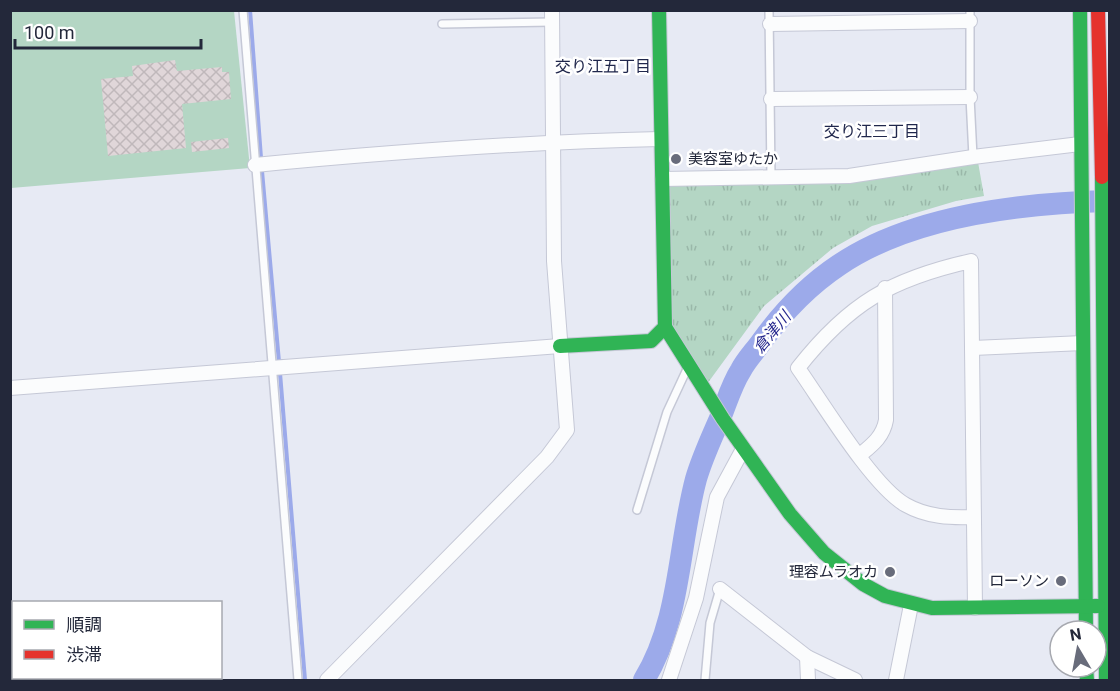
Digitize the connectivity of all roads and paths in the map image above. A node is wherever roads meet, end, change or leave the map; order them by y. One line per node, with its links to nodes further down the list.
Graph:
1 (243, 10): 16 (lane)
2 (659, 10): 11 (street)
3 (1080, 10): 14 (street)
4 (1098, 10): 12 (street)
5 (552, 16): 8 (lane); 13 (street)
6 (970, 16): 7 (street); 9 (lane)
7 (770, 17): 10 (lane)
8 (442, 24)
9 (970, 97): 10 (street); 15 (lane)
10 (771, 99): 17 (lane)
11 (660, 139): 13 (street); 18 (street)
12 (1105, 141): 33 (street)
13 (554, 142): 16 (street); 22 (street)
14 (1080, 144): 15 (street); 21 (street)
15 (973, 157): 17 (street)
16 (255, 165): 25 (lane)
17 (771, 178): 18 (street)
18 (662, 179): 20 (street)
19 (885, 288): 23 (street); 28 (street); 28 (street)
20 (665, 327): 22 (street); 24 (street)
21 (1083, 343): 23 (street); 34 (street)
22 (560, 346): 25 (street); 39 (street)
23 (973, 348): 30 (street)
24 (688, 366): 27 (street); 29 (lane)
25 (273, 367): 26 (street); 38 (lane)
26 (10, 388)
27 (740, 445): 32 (street); 40 (street)
28 (860, 455): 30 (street)
29 (637, 510)
30 (974, 517): 35 (street)
31 (720, 590): 37 (street); 41 (lane)
32 (911, 604): 35 (street); 44 (street)
33 (1107, 606): 34 (street); 45 (street)
34 (1086, 607): 35 (street); 36 (street)
35 (975, 608)
36 (1086, 619)
37 (807, 657): 42 (street); 43 (street)
38 (298, 681)
39 (327, 681)
40 (669, 681)
41 (705, 681)
42 (807, 681)
43 (855, 681)
44 (896, 681)
45 (1106, 681)

